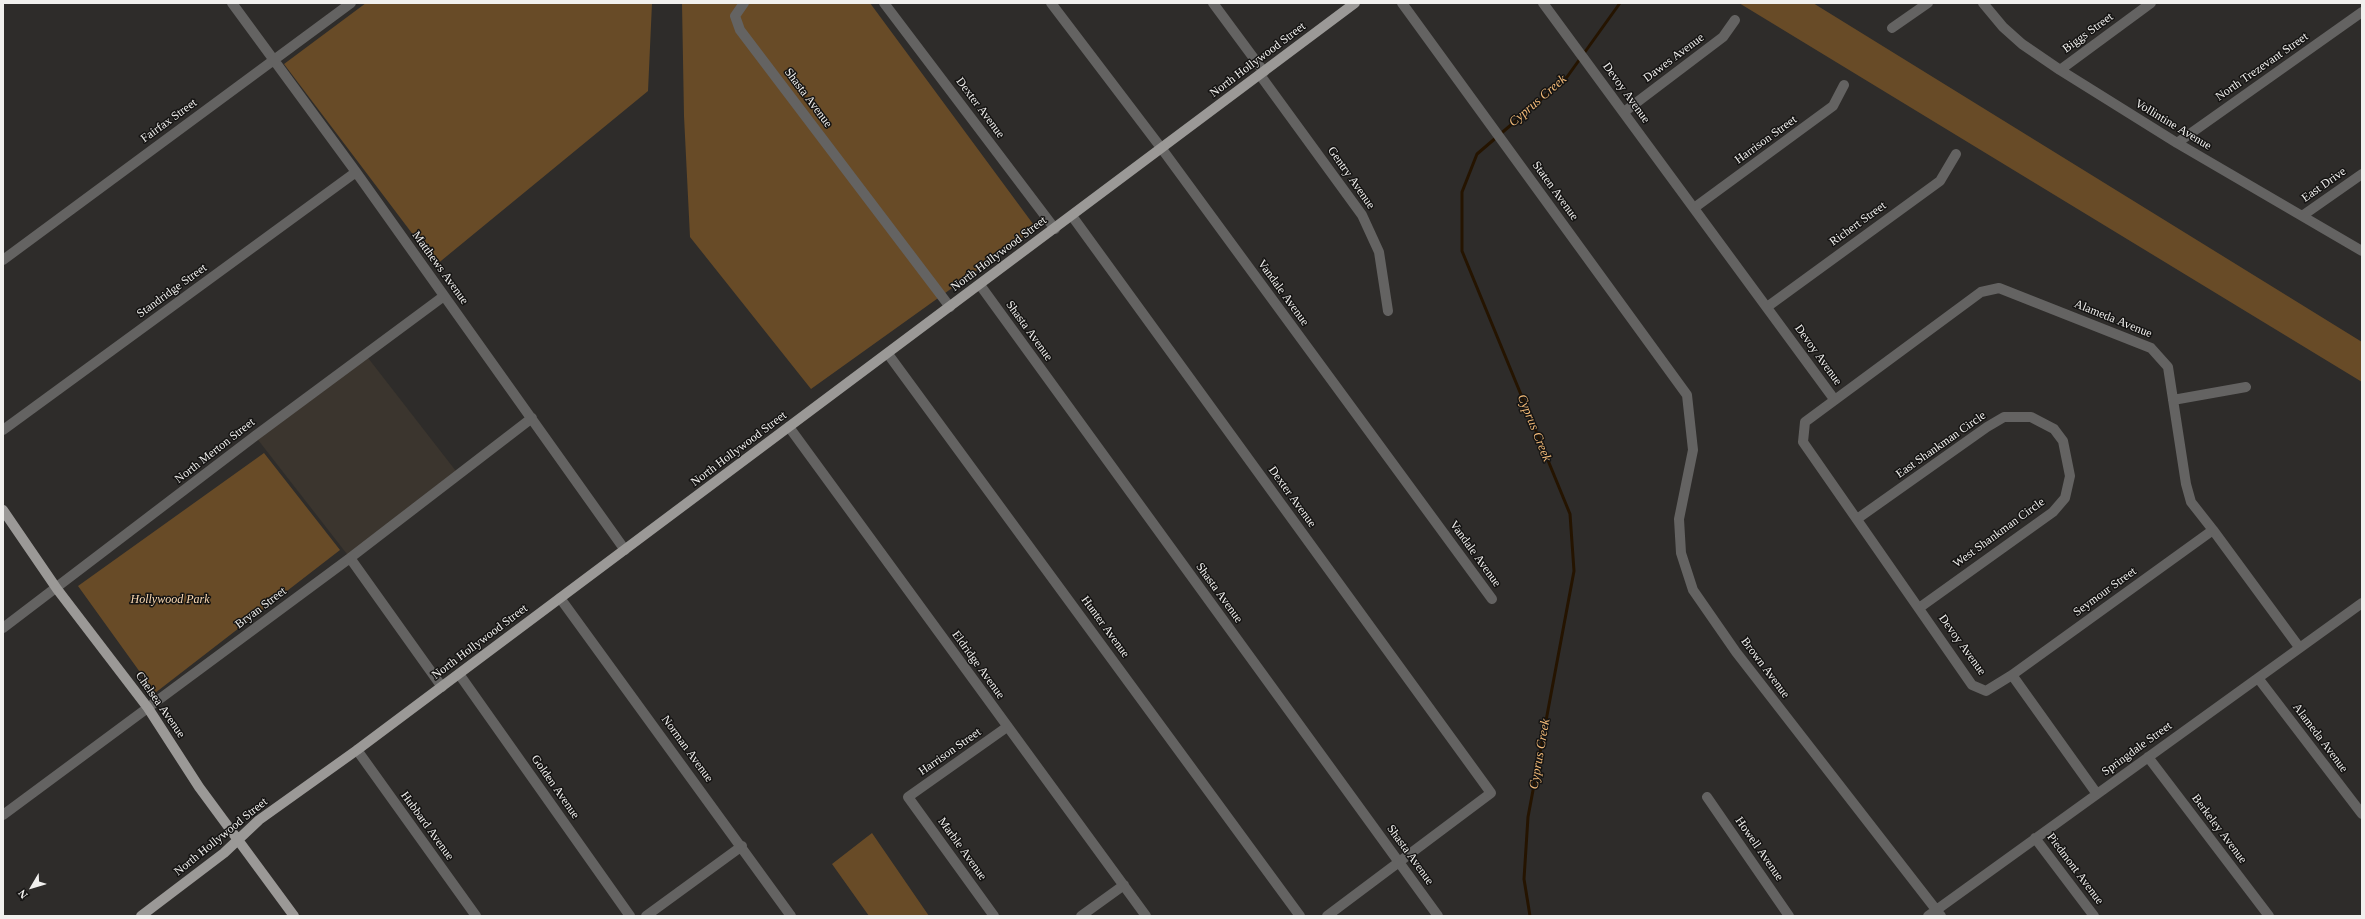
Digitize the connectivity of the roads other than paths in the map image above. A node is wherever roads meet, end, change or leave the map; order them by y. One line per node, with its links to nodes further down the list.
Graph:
1 (232, 3): 16 (street, Matthews Avenue)
2 (351, 3): 16 (street, Fairfax Street)
3 (744, 3): 34 (street, Shasta Avenue)
4 (884, 3): 29 (street, Dexter Avenue)
5 (1052, 3): 22 (street, Vandale Avenue)
6 (1213, 3): 18 (street, Gentry Avenue)
7 (1355, 3): 18 (main road, North Hollywood Street)
8 (1402, 3): 39 (street, Staten Avenue)
9 (1543, 3): 20 (street, Devoy Avenue)
10 (1928, 3): 15 (street)
11 (1984, 3): 17 (street, Vollintine Avenue)
12 (2151, 3): 17 (street, Biggs Street)
13 (2362, 12): 21 (street, North Trezevant Street)
14 (1735, 20): 20 (street, Dawes Avenue)
15 (1892, 28)
16 (273, 60): 24 (street, Matthews Avenue); 31 (street, Fairfax Street)
17 (2060, 70): 21 (street, Vollintine Avenue)
18 (1262, 73): 22 (main road, North Hollywood Street); 36 (street, Gentry Avenue)
19 (1844, 85): 26 (street, Harrison Street)
20 (1624, 112): 26 (street, Devoy Avenue)
21 (2177, 143): 28 (street, Vollintine Avenue)
22 (1162, 149): 27 (main road, North Hollywood Street); 53 (street, Vandale Avenue)
23 (1956, 154): 35 (street, Richert Street)
24 (356, 172): 33 (street, Matthews Avenue); 44 (street, Standridge Street)
25 (2362, 174): 28 (street, East Drive)
26 (1694, 208): 35 (street, Devoy Avenue)
27 (1072, 216): 29 (main road, North Hollywood Street); 74 (street, Dexter Avenue)
28 (2302, 216): 30 (street, Vollintine Avenue)
29 (1055, 228): 32 (main road, North Hollywood Street)
30 (2362, 251)
31 (3, 260)
32 (980, 285): 34 (main road, North Hollywood Street); 74 (street, Shasta Avenue)
33 (444, 296): 42 (street, Matthews Avenue); 51 (street, North Merton Street)
34 (950, 307): 37 (main road, North Hollywood Street)
35 (1767, 307): 40 (street, Devoy Avenue)
36 (1388, 310)
37 (888, 354): 43 (main road, North Hollywood Street); 86 (street, Hunter Avenue)
38 (2246, 387): 41 (street)
39 (1687, 395): 76 (street, Brown Avenue)
40 (1834, 399): 41 (street, Alameda Avenue); 47 (street, Devoy Avenue)
41 (2173, 400): 48 (street, Alameda Avenue)
42 (532, 418): 49 (street, Matthews Avenue); 50 (street, Bryan Street)
43 (790, 427): 49 (main road, North Hollywood Street); 63 (street, Eldridge Avenue)
44 (3, 430)
45 (2063, 441): 47 (street, East Shankman Circle); 55 (street, West Shankman Circle)
46 (3, 510): 51 (main road, Chelsea Avenue)
47 (1856, 519): 55 (street, Devoy Avenue)
48 (2213, 530): 57 (street, Alameda Avenue); 59 (street, Seymour Street)
49 (625, 550): 52 (main road, North Hollywood Street)
50 (350, 558): 61 (street); 62 (street, Bryan Street)
51 (57, 589): 56 (street, North Merton Street); 62 (main road, Chelsea Avenue)
52 (560, 598): 58 (main road, North Hollywood Street); 73 (street, Norman Avenue)
53 (1492, 599)
54 (2362, 603): 57 (street, Springdale Street)
55 (1919, 608): 59 (street, Devoy Avenue)
56 (3, 628)
57 (2299, 647): 60 (street, Springdale Street)
58 (459, 674): 61 (main road, North Hollywood Street); 80 (street, Golden Avenue)
59 (2012, 675): 66 (street)
60 (2258, 678): 65 (street, Springdale Street); 69 (street, Alameda Avenue)
61 (442, 687): 64 (main road, North Hollywood Street)
62 (148, 708): 70 (street, Bryan Street); 72 (main road, Chelsea Avenue)
63 (1007, 727): 67 (street, Harrison Street); 75 (street, Eldridge Avenue)
64 (357, 750): 72 (main road, North Hollywood Street); 79 (street, Hubbard Avenue)
65 (2148, 757): 66 (street, Springdale Street); 91 (street, Berkeley Avenue)
66 (2097, 794): 71 (street, Springdale Street)
67 (908, 797): 83 (street, Marble Avenue)
68 (1707, 797): 89 (street, Howell Avenue)
69 (2362, 814)
70 (3, 815)
71 (2035, 838): 76 (street, Springdale Street); 90 (street, Piedmont Avenue)
72 (239, 840): 77 (main road, North Hollywood Street); 78 (main road, Chelsea Avenue)
73 (742, 846): 81 (street); 82 (street, Norman Avenue)
74 (1399, 863): 87 (street); 88 (street, Shasta Avenue)
75 (1124, 885): 84 (street); 85 (street, Eldridge Avenue)
76 (1935, 914)
77 (141, 916)
78 (294, 916)
79 (476, 916)
80 (630, 916)
81 (646, 916)
82 (791, 916)
83 (994, 916)
84 (1081, 916)
85 (1146, 916)
86 (1300, 916)
87 (1327, 916)
88 (1438, 916)
89 (1789, 916)
90 (2094, 916)
91 (2269, 916)

